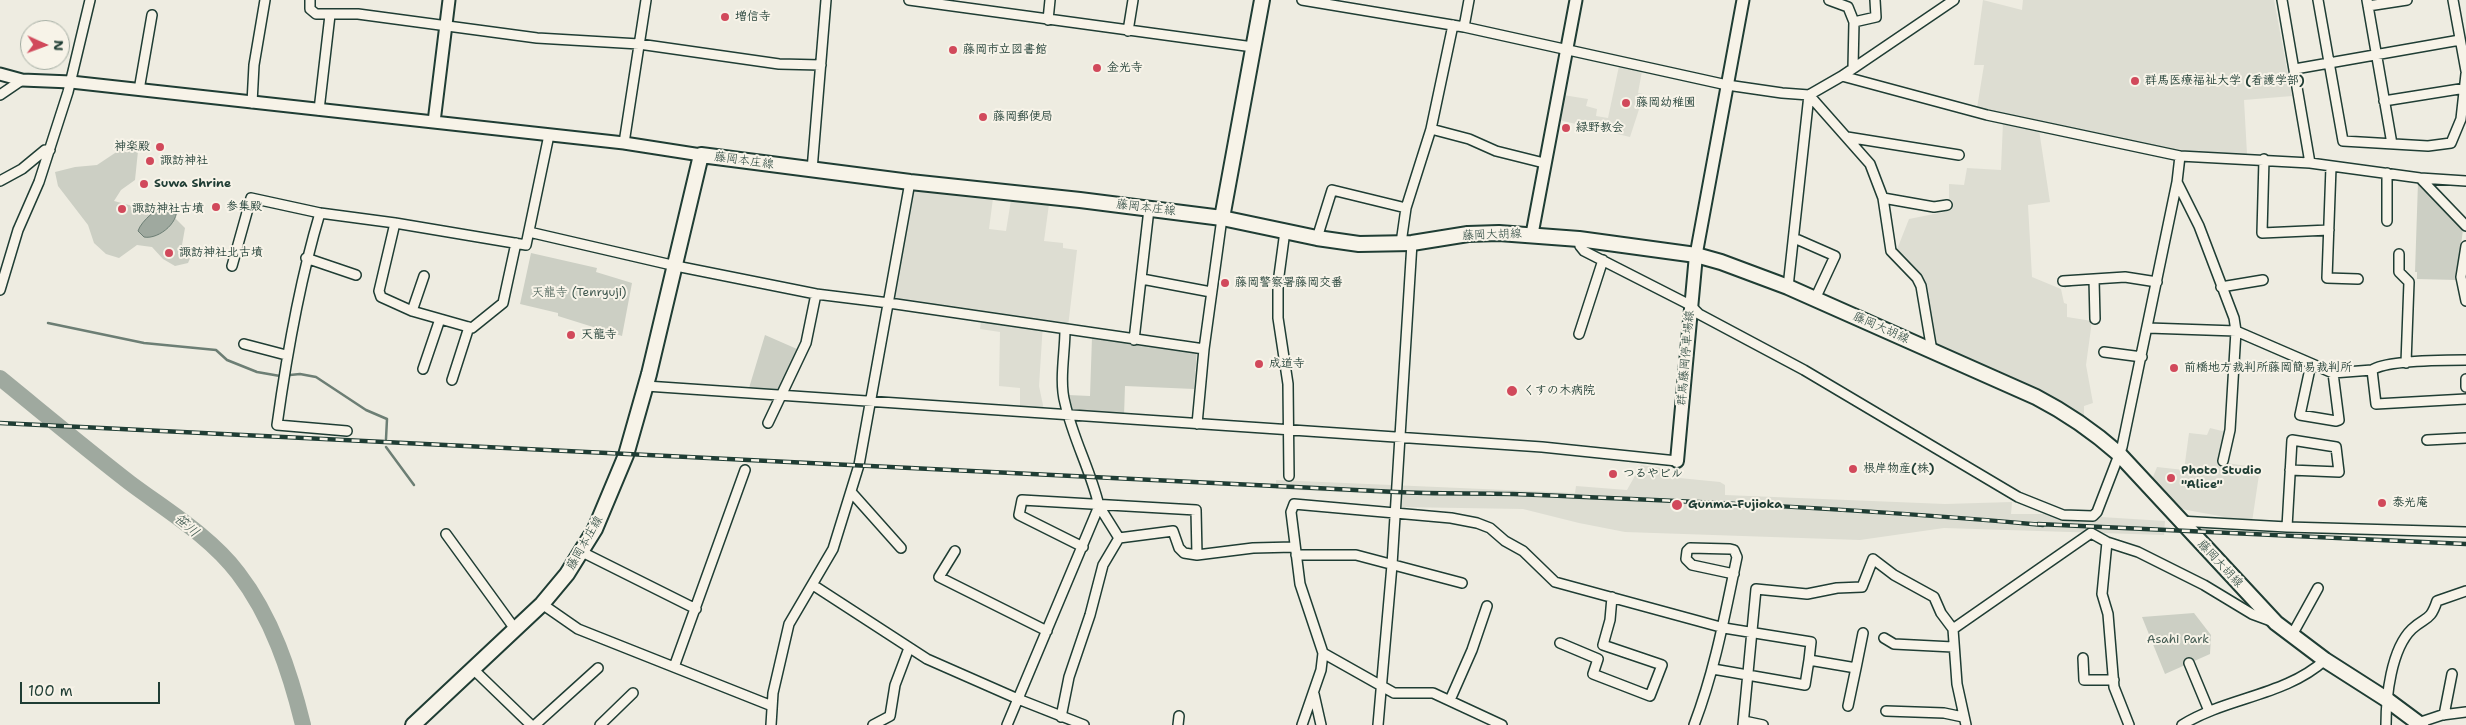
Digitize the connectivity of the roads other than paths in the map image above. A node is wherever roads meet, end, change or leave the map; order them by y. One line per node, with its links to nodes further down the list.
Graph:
1 (90, 0): 45 (street)
2 (265, 0): 52 (street)
3 (310, 0): 25 (street)
4 (450, 0): 28 (street)
5 (646, 0): 33 (street)
6 (826, 0): 38 (street)
7 (909, 0): 22 (street)
8 (1050, 0): 26 (street)
9 (1133, 0): 31 (street)
10 (1262, 0): 34 (main road)
11 (1302, 0): 29 (street)
12 (1470, 0): 30 (street)
13 (1576, 0): 35 (street)
14 (1744, 0): 46 (street)
15 (1829, 0): 27 (street)
16 (1875, 0): 27 (street)
17 (1954, 0): 39 (street)
18 (2282, 0): 40 (street)
19 (2318, 0): 37 (street)
20 (2407, 0): 23 (street)
21 (2454, 0): 32 (street)
22 (942, 2): 26 (street)
23 (2367, 3): 36 (street)
24 (152, 14): 48 (street)
25 (330, 15): 28 (street); 53 (street)
26 (1048, 20): 31 (street)
27 (1854, 22): 39 (street)
28 (446, 24): 33 (street); 54 (street)
29 (1453, 25): 30 (street); 55 (street)
30 (1464, 27): 35 (street)
31 (1128, 31): 34 (street)
32 (2460, 40): 36 (street); 41 (street)
33 (639, 44): 38 (street); 58 (street)
34 (1253, 47): 80 (main road)
35 (1566, 51): 46 (street); 65 (street)
36 (2376, 55): 37 (street); 51 (street)
37 (2328, 63): 40 (street); 59 (street)
38 (821, 65): 68 (street)
39 (1853, 68): 43 (street)
40 (2295, 70): 66 (street)
41 (2466, 72): 47 (street)
42 (0, 74): 44 (street)
43 (1842, 76): 49 (street); 63 (street)
44 (22, 80): 45 (street); 50 (street)
45 (71, 82): 48 (street); 60 (street)
46 (1727, 84): 49 (street); 95 (street)
47 (2466, 88): 51 (street); 59 (street)
48 (139, 90): 52 (street)
49 (1808, 94): 57 (street); 89 (street)
50 (0, 95)
51 (2384, 101): 59 (street)
52 (252, 103): 53 (street)
53 (319, 110): 54 (street)
54 (434, 122): 56 (street)
55 (1431, 129): 65 (street); 77 (street)
56 (550, 135): 58 (street); 86 (street)
57 (1847, 137): 62 (street); 75 (street)
58 (624, 143): 61 (street)
59 (2392, 144)
60 (50, 150): 72 (street); 110 (street)
61 (701, 155): 68 (main road, 藤岡本庄線); 99 (main road, 藤岡本庄線)
62 (1959, 155)
63 (2180, 156): 64 (street); 74 (street)
64 (2264, 159): 66 (street); 84 (street)
65 (1544, 163): 87 (street)
66 (2310, 163): 67 (street)
67 (2331, 168): 69 (street); 84 (street)
68 (812, 170): 73 (main road, 藤岡本庄線)
69 (2387, 173): 70 (street); 81 (street)
70 (2420, 178): 71 (street); 83 (street)
71 (2465, 178)
72 (0, 181)
73 (910, 182): 78 (main road, 藤岡本庄線); 115 (street)
74 (2178, 182): 107 (street); 109 (street)
75 (1882, 198): 76 (street); 128 (street)
76 (1947, 205)
77 (1406, 208): 88 (street); 92 (street)
78 (1149, 209): 80 (main road, 藤岡本庄線); 102 (street)
79 (320, 213): 82 (street); 96 (street); 98 (street)
80 (1222, 218): 85 (main road, 藤岡大胡線); 111 (street)
81 (2387, 221)
82 (395, 223): 91 (street); 117 (street)
83 (2466, 226)
84 (2329, 230): 104 (street)
85 (1285, 231): 88 (main road, 藤岡大胡線); 149 (street)
86 (529, 232): 91 (street); 99 (street)
87 (1532, 234): 90 (main road, 藤岡大胡線); 92 (main road, 藤岡大胡線)
88 (1316, 238): 92 (main road, 藤岡大胡線)
89 (1794, 238): 108 (street); 113 (street)
90 (1579, 239): 95 (main road, 藤岡大胡線); 97 (street)
91 (516, 243): 120 (street)
92 (1406, 243): 151 (street)
93 (2466, 246): 114 (street)
94 (2400, 254): 133 (street)
95 (1696, 255): 108 (main road, 藤岡大胡線); 116 (main road, 群馬藤岡停車場線)
96 (306, 258): 100 (street); 130 (street)
97 (1602, 260): 116 (street); 124 (street)
98 (232, 266)
99 (676, 266): 112 (street); 140 (main road, 藤岡本庄線)
100 (356, 275)
101 (424, 276): 117 (street)
102 (1142, 279): 111 (street); 125 (street)
103 (2094, 279): 106 (street); 107 (street); 119 (street)
104 (2358, 279)
105 (2263, 280): 109 (street)
106 (2062, 281)
107 (2157, 282): 121 (street)
108 (1788, 287): 113 (main road, 藤岡大胡線)
109 (2221, 287): 123 (street)
110 (0, 290)
111 (1211, 292): 127 (street)
112 (816, 294): 115 (street); 142 (street)
113 (1815, 299): 128 (main road, 藤岡大胡線)
114 (2466, 300)
115 (889, 302): 122 (street); 144 (street)
116 (1690, 305): 153 (street); 154 (main road, 群馬藤岡停車場線)
117 (412, 311): 118 (street)
118 (440, 319): 120 (street); 135 (street)
119 (2095, 319)
120 (469, 327): 139 (street)
121 (2148, 328): 123 (street); 131 (street)
122 (1066, 330): 125 (street); 145 (street)
123 (2236, 331): 134 (street); 155 (street)
124 (1579, 334)
125 (1134, 340): 127 (street)
126 (244, 344): 130 (street)
127 (1204, 349): 147 (street)
128 (1932, 351): 153 (main road, 藤岡大胡線)
129 (2104, 352): 131 (street)
130 (286, 355): 148 (street)
131 (2142, 357): 153 (street)
132 (2466, 360): 133 (street)
133 (2406, 363): 136 (street)
134 (2311, 364): 137 (street); 137 (street)
135 (423, 370)
136 (2372, 370): 137 (street); 143 (street)
137 (2333, 373)
138 (2466, 379): 141 (street)
139 (452, 380)
140 (646, 386): 142 (street); 172 (main road, 藤岡本庄線)
141 (2466, 387)
142 (781, 394): 144 (street); 146 (street)
143 (2466, 399)
144 (871, 400): 145 (street); 159 (street)
145 (1070, 417): 147 (street); 160 (street)
146 (768, 424)
147 (1197, 424): 149 (street)
148 (347, 431)
149 (1288, 432): 151 (street); 158 (street)
150 (2466, 438): 152 (street)
151 (1400, 439): 154 (street); 161 (street)
152 (2427, 440)
153 (2119, 454): 162 (main road, 藤岡大胡線)
154 (1677, 460)
155 (2223, 460)
156 (745, 470): 183 (street)
157 (2290, 470): 157 (street); 163 (street)
158 (1289, 476)
159 (852, 493): 169 (street); 177 (street)
160 (1099, 506): 166 (street); 168 (street); 168 (street); 173 (street)
161 (1394, 512): 171 (street); 174 (street); 180 (street)
162 (2180, 521): 163 (street); 184 (main road, 藤岡大胡線)
163 (2287, 527): 164 (street)
164 (2466, 532)
165 (446, 534): 186 (street)
166 (1119, 538): 173 (street); 223 (street)
167 (2107, 542): 184 (street); 187 (street); 210 (street)
168 (1083, 547): 188 (street)
169 (901, 548)
170 (955, 551): 188 (street)
171 (1295, 551): 173 (street); 174 (street); 197 (street)
172 (582, 552): 181 (main road, 藤岡本庄線); 183 (street)
173 (1197, 555)
174 (1392, 565): 176 (street); 211 (street)
175 (1734, 574): 175 (street); 185 (street)
176 (1462, 583)
177 (813, 585): 196 (street); 217 (street)
178 (2318, 588): 191 (street)
179 (2466, 591): 214 (street)
180 (1612, 597): 185 (street); 194 (street)
181 (542, 604): 186 (main road, 藤岡本庄線); 203 (street)
182 (1486, 606): 216 (street)
183 (696, 609): 203 (street)
184 (2276, 623): 191 (main road, 藤岡大胡線)
185 (1724, 628): 189 (street); 207 (street)
186 (515, 629): 206 (main road, 藤岡本庄線)
187 (1953, 629): 189 (street); 195 (street)
188 (1047, 631): 215 (street)
189 (1751, 632): 200 (street); 209 (street)
190 (1863, 633): 205 (street)
191 (2292, 635): 201 (main road, 藤岡大胡線)
192 (1884, 638): 195 (street)
193 (1560, 643): 199 (street)
194 (1603, 645): 199 (street); 199 (street)
195 (1953, 647): 224 (street)
196 (909, 648): 215 (street); 233 (street)
197 (1323, 653): 211 (street); 212 (street)
198 (2083, 658): 210 (street)
199 (1598, 659)
200 (1808, 660): 205 (street); 209 (street)
201 (2326, 660): 214 (main road, 藤岡大胡線); 220 (street)
202 (2188, 663): 220 (street)
203 (674, 667): 217 (street)
204 (598, 668): 230 (street)
205 (1856, 668): 218 (street)
206 (472, 669): 227 (main road, 藤岡本庄線); 229 (street)
207 (1713, 669): 209 (street); 240 (street)
208 (2452, 674): 222 (street)
209 (1748, 676): 226 (street)
210 (2114, 680): 242 (street)
211 (1381, 685): 216 (street); 238 (street)
212 (1314, 692): 236 (street); 237 (street)
213 (633, 693): 231 (street)
214 (2386, 699): 228 (main road, 藤岡大胡線); 244 (street)
215 (1018, 700): 223 (street); 234 (street)
216 (1450, 700): 239 (street)
217 (772, 706): 232 (street)
218 (1848, 706)
219 (1886, 711): 224 (street)
220 (2209, 711): 225 (street)
221 (2466, 712): 222 (street)
222 (2444, 715): 228 (street)
223 (1061, 717): 235 (street)
224 (1964, 721)
225 (2196, 721): 243 (street)
226 (1744, 723): 241 (street)
227 (415, 724)
228 (2419, 724)
229 (530, 725)
230 (535, 725)
231 (600, 725)
232 (771, 725)
233 (873, 725)
234 (1007, 725)
235 (1084, 725)
236 (1302, 725)
237 (1321, 725)
238 (1378, 725)
239 (1502, 725)
240 (1694, 725)
241 (1763, 725)
242 (2129, 725)
243 (2182, 725)
244 (2386, 725)

